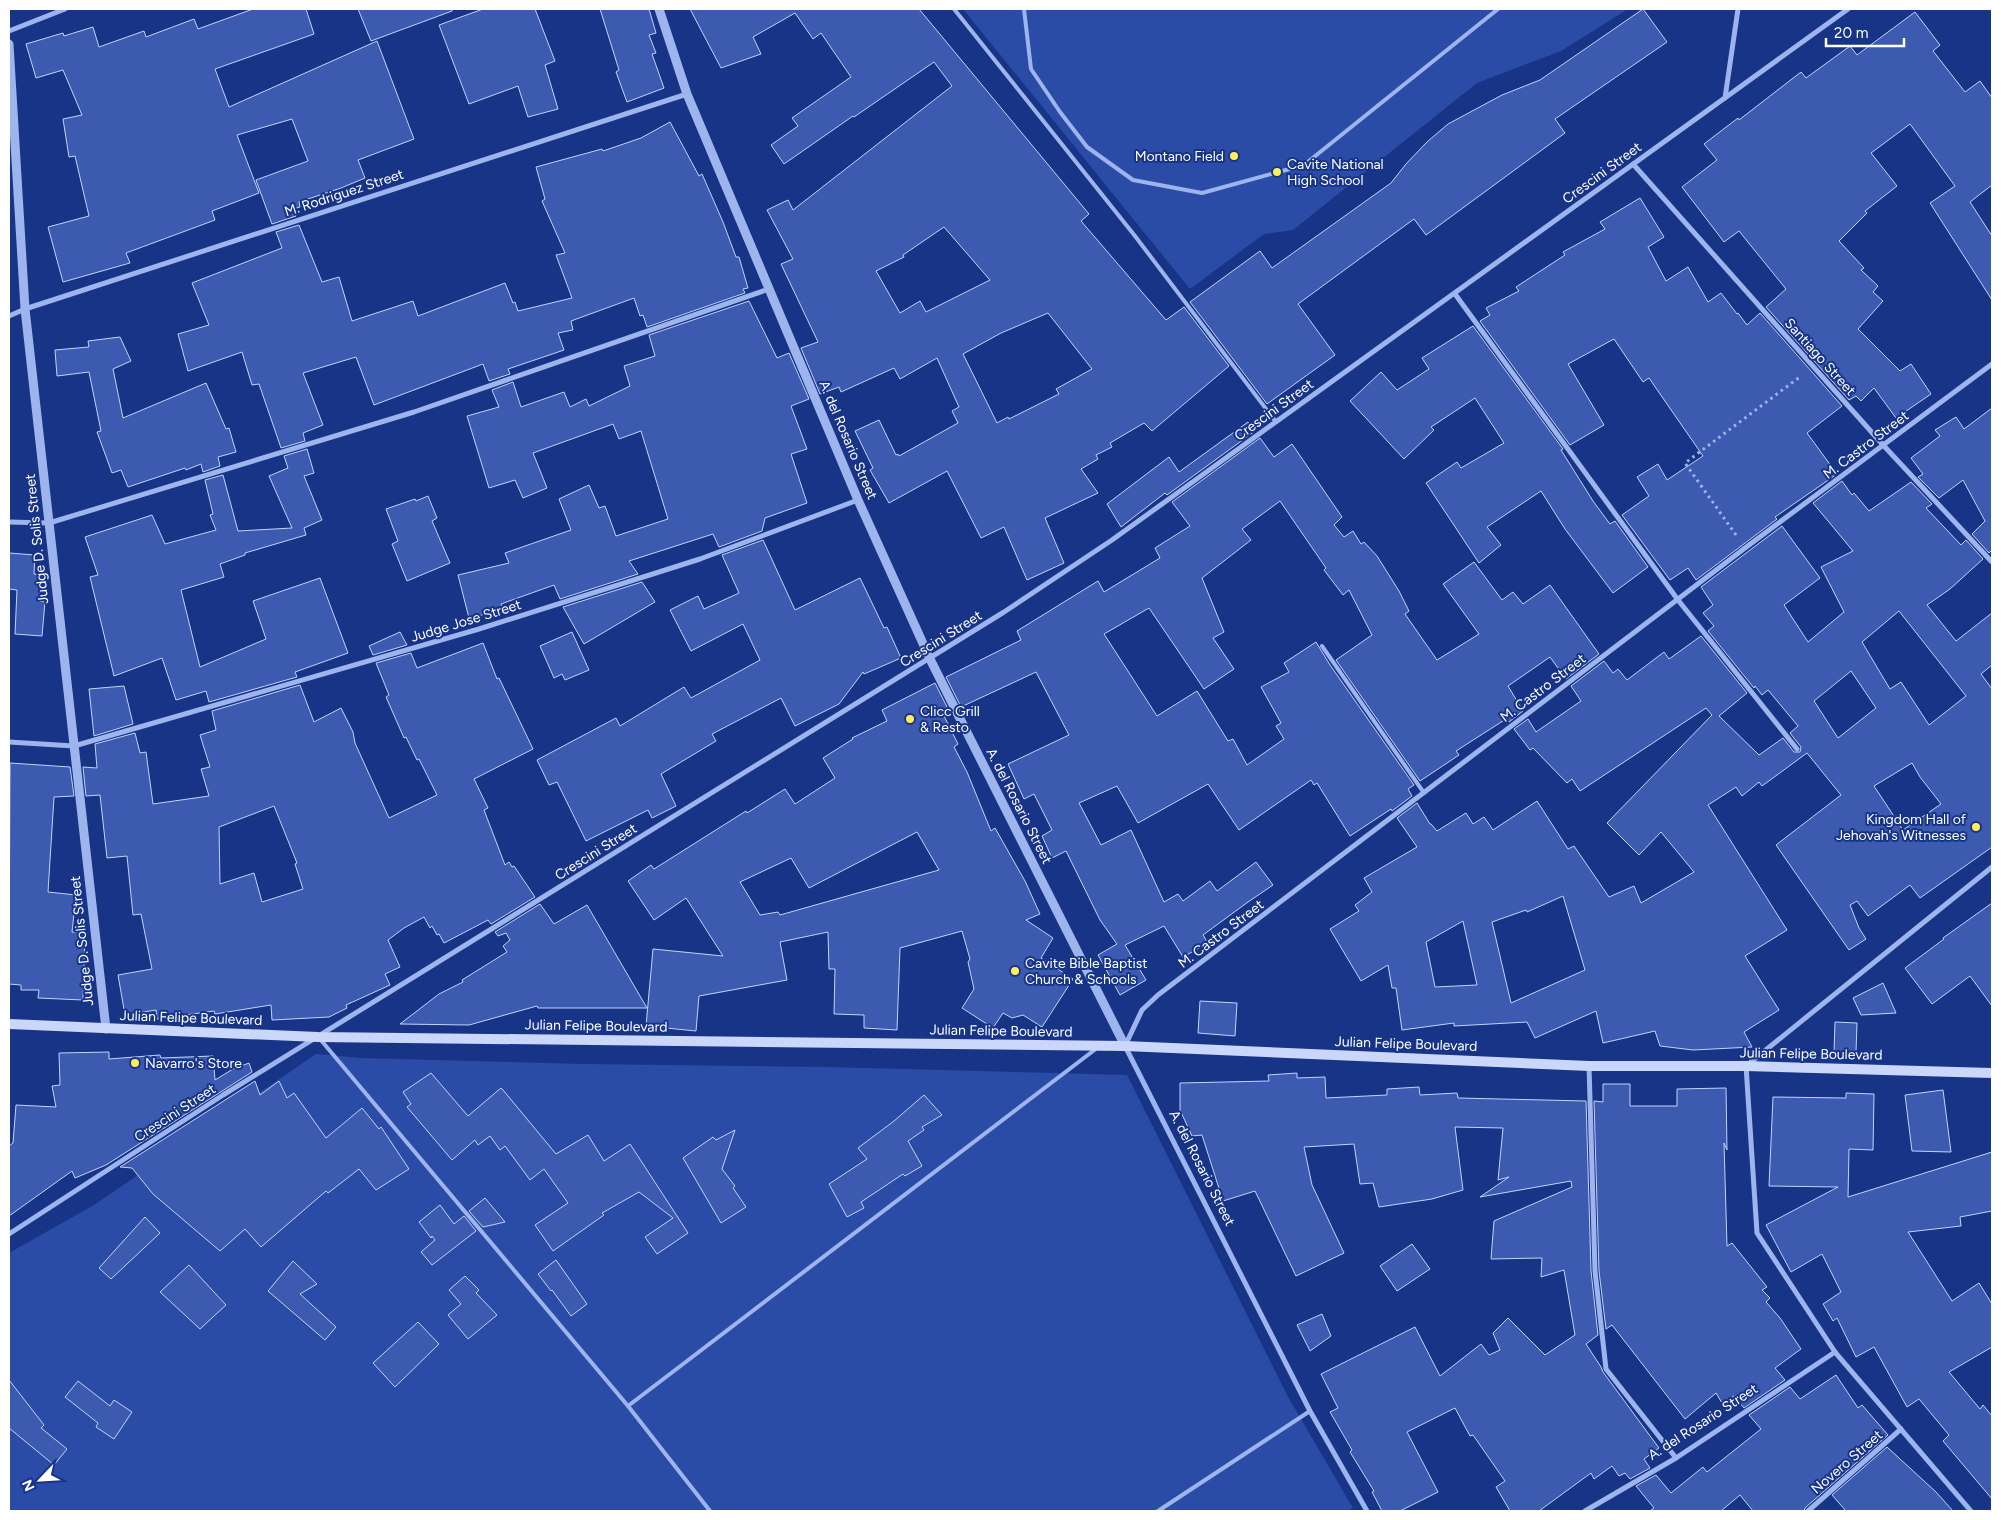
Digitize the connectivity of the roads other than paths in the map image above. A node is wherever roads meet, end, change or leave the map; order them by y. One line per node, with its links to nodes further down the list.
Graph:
1 (65, 9): 8 (street)
2 (659, 9): 10 (street, A. del Rosario Street)
3 (954, 9): 18 (lane)
4 (1024, 9): 5 (lane)
5 (1498, 9)
6 (1738, 9): 11 (street)
7 (1848, 9): 11 (street, Crescini Street)
8 (9, 31)
9 (9, 44): 15 (street, Judge D. Solis Street)
10 (687, 94): 13 (street, A. del Rosario Street); 15 (street, M. Rodriguez Street)
11 (1725, 98): 12 (street, Crescini Street)
12 (1633, 164): 14 (street, Crescini Street); 19 (street, Santiago Street)
13 (769, 289): 20 (street, A. del Rosario Street); 22 (street)
14 (1455, 294): 18 (street, Crescini Street); 24 (street)
15 (25, 309): 16 (street, M. Rodriguez Street); 22 (street, Judge D. Solis Street)
16 (9, 316)
17 (1992, 364): 19 (street, M. Castro Street)
18 (1276, 422): 26 (street, Crescini Street)
19 (1884, 446): 23 (street, Santiago Street); 24 (street, M. Castro Street)
20 (858, 500): 26 (street, A. del Rosario Street); 28 (street, Judge Jose Street)
21 (9, 522): 22 (street)
22 (49, 523): 28 (street, Judge D. Solis Street)
23 (1992, 562)
24 (1678, 600): 29 (street); 30 (street, M. Castro Street)
25 (1322, 646): 30 (lane)
26 (930, 659): 34 (street, Crescini Street); 36 (street, A. del Rosario Street)
27 (9, 742): 28 (street, Judge Jose Street)
28 (74, 746): 33 (street, Judge D. Solis Street)
29 (1797, 749)
30 (1424, 793): 36 (street, M. Castro Street)
31 (1992, 867): 38 (street)
32 (9, 1024): 33 (main road, Julian Felipe Boulevard)
33 (106, 1029): 34 (main road, Julian Felipe Boulevard)
34 (318, 1037): 35 (main road, Julian Felipe Boulevard); 40 (street, Crescini Street); 42 (lane)
35 (1100, 1046): 36 (main road, Julian Felipe Boulevard); 42 (lane)
36 (1125, 1046): 37 (main road, Julian Felipe Boulevard); 43 (street, A. del Rosario Street)
37 (1590, 1066): 38 (main road, Julian Felipe Boulevard); 45 (street)
38 (1746, 1066): 39 (main road, Julian Felipe Boulevard); 41 (street)
39 (1992, 1073)
40 (9, 1234)
41 (1834, 1352): 44 (street); 45 (street, A. del Rosario Street)
42 (628, 1406): 46 (lane)
43 (1310, 1412): 47 (lane); 48 (street, A. del Rosario Street)
44 (1902, 1429): 50 (street, Novero Street); 51 (street)
45 (1676, 1458): 49 (street, A. del Rosario Street)
46 (710, 1511)
47 (1158, 1511)
48 (1367, 1511)
49 (1585, 1511)
50 (1808, 1511)
51 (1971, 1511)

